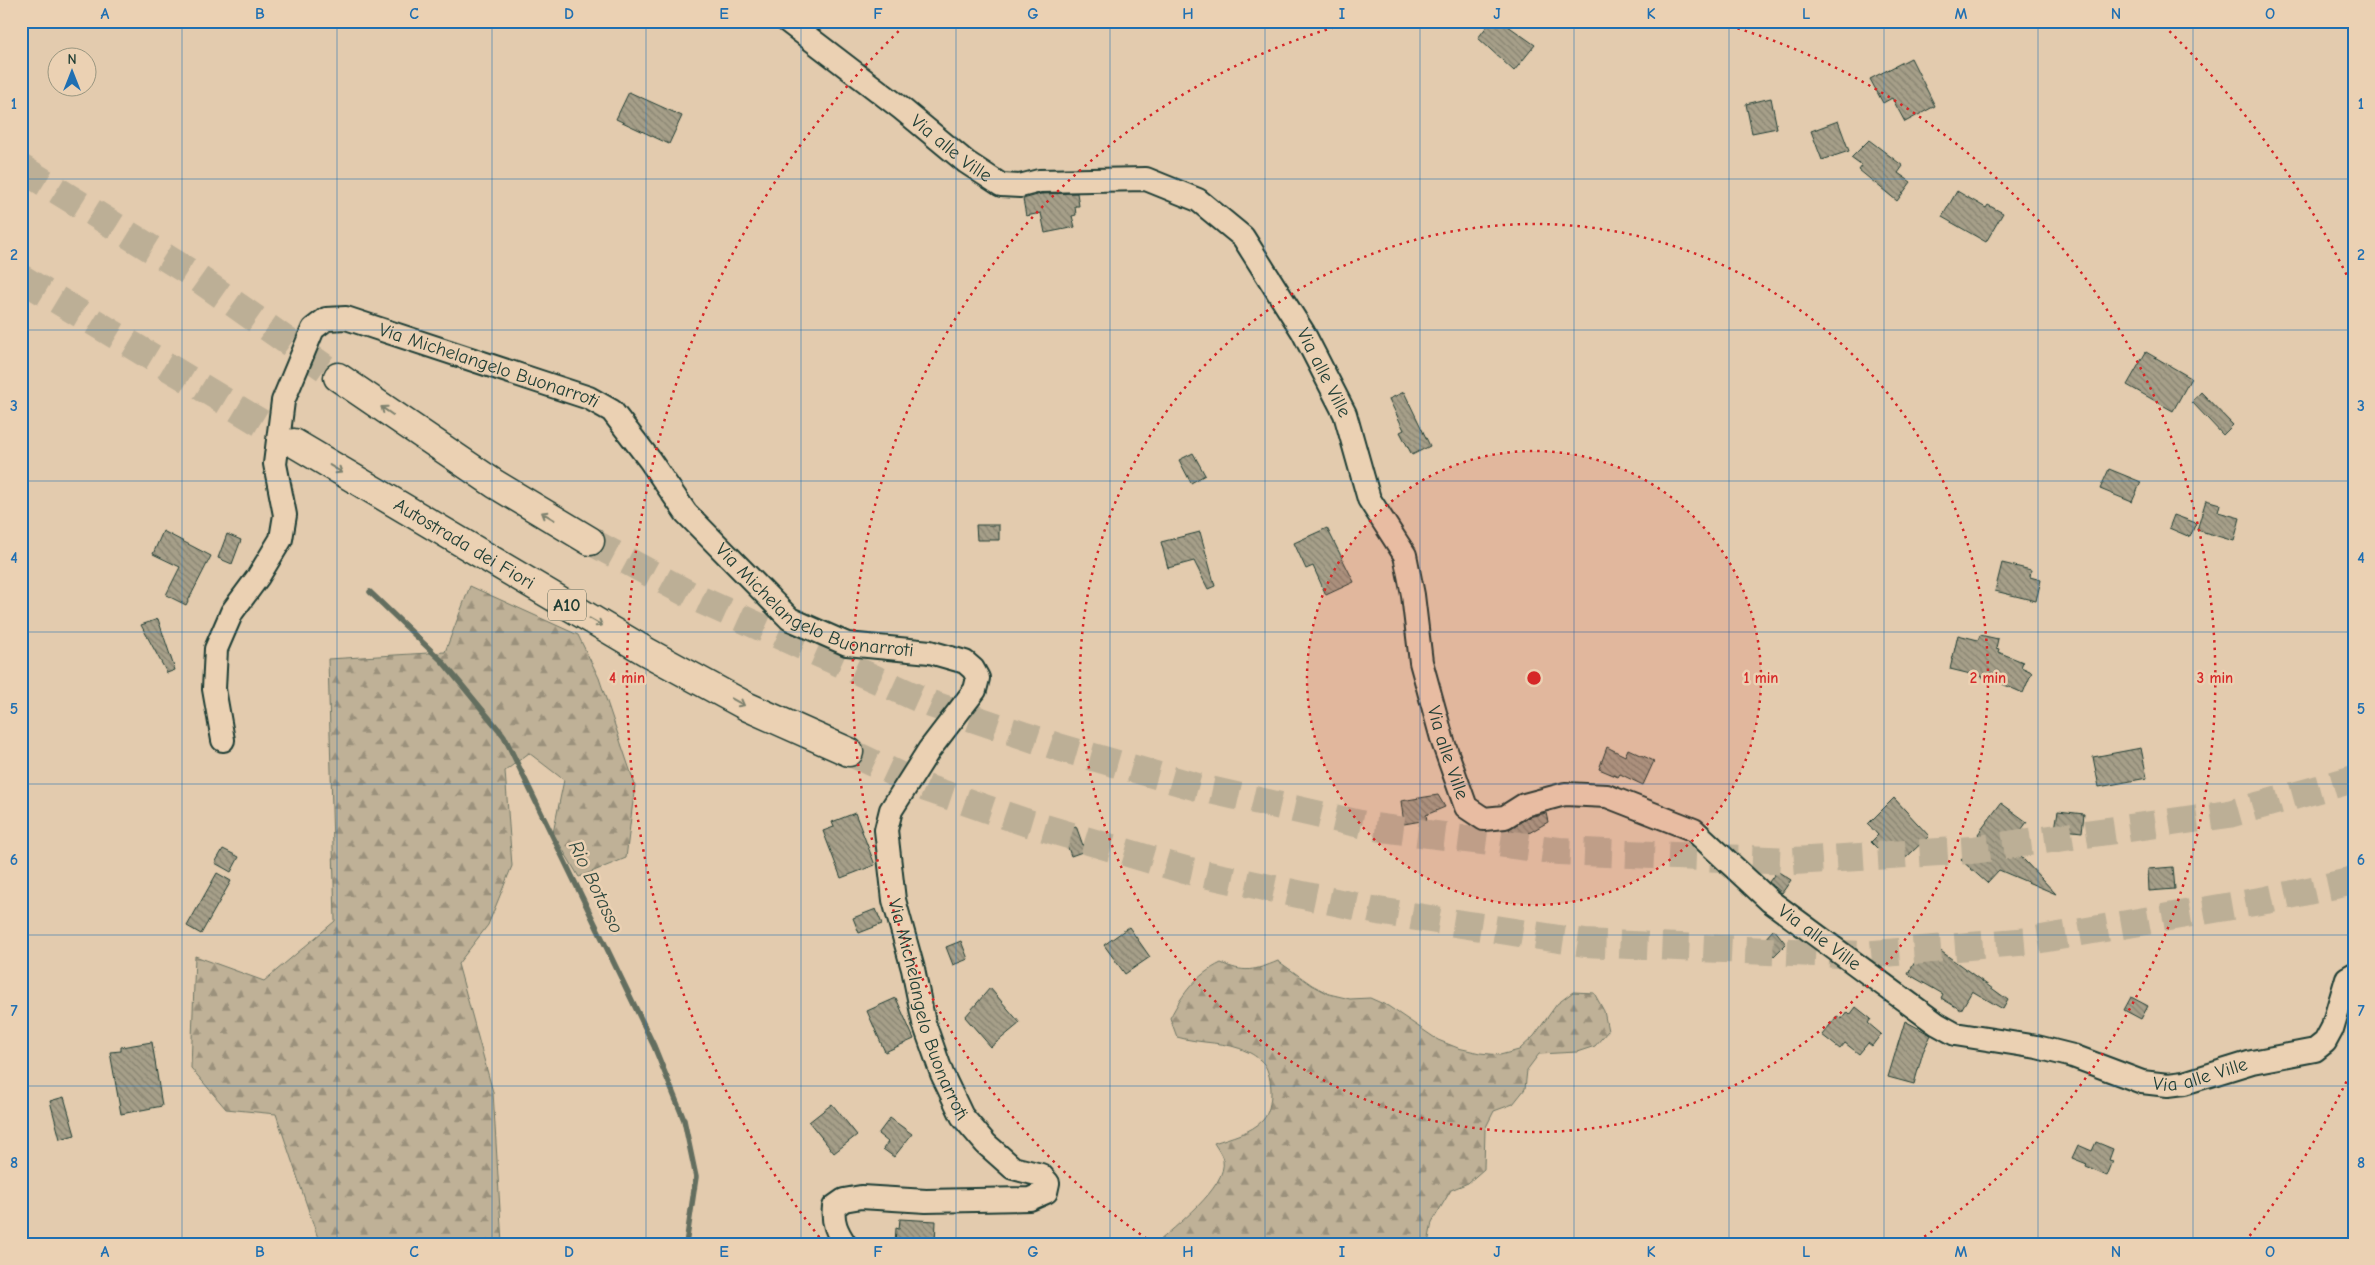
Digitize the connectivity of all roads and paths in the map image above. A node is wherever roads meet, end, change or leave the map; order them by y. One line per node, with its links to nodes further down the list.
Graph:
1 (787, 21): 7 (street, Via alle Ville)
2 (338, 377): 4 (highway, one-way to 2)
3 (294, 443): 6 (highway, Autostrada dei Fiori / A10, one-way to 6)
4 (590, 541)
5 (223, 740): 8 (street, Via Michelangelo Buonarroti)
6 (849, 752)
7 (2354, 974)
8 (844, 1244)

